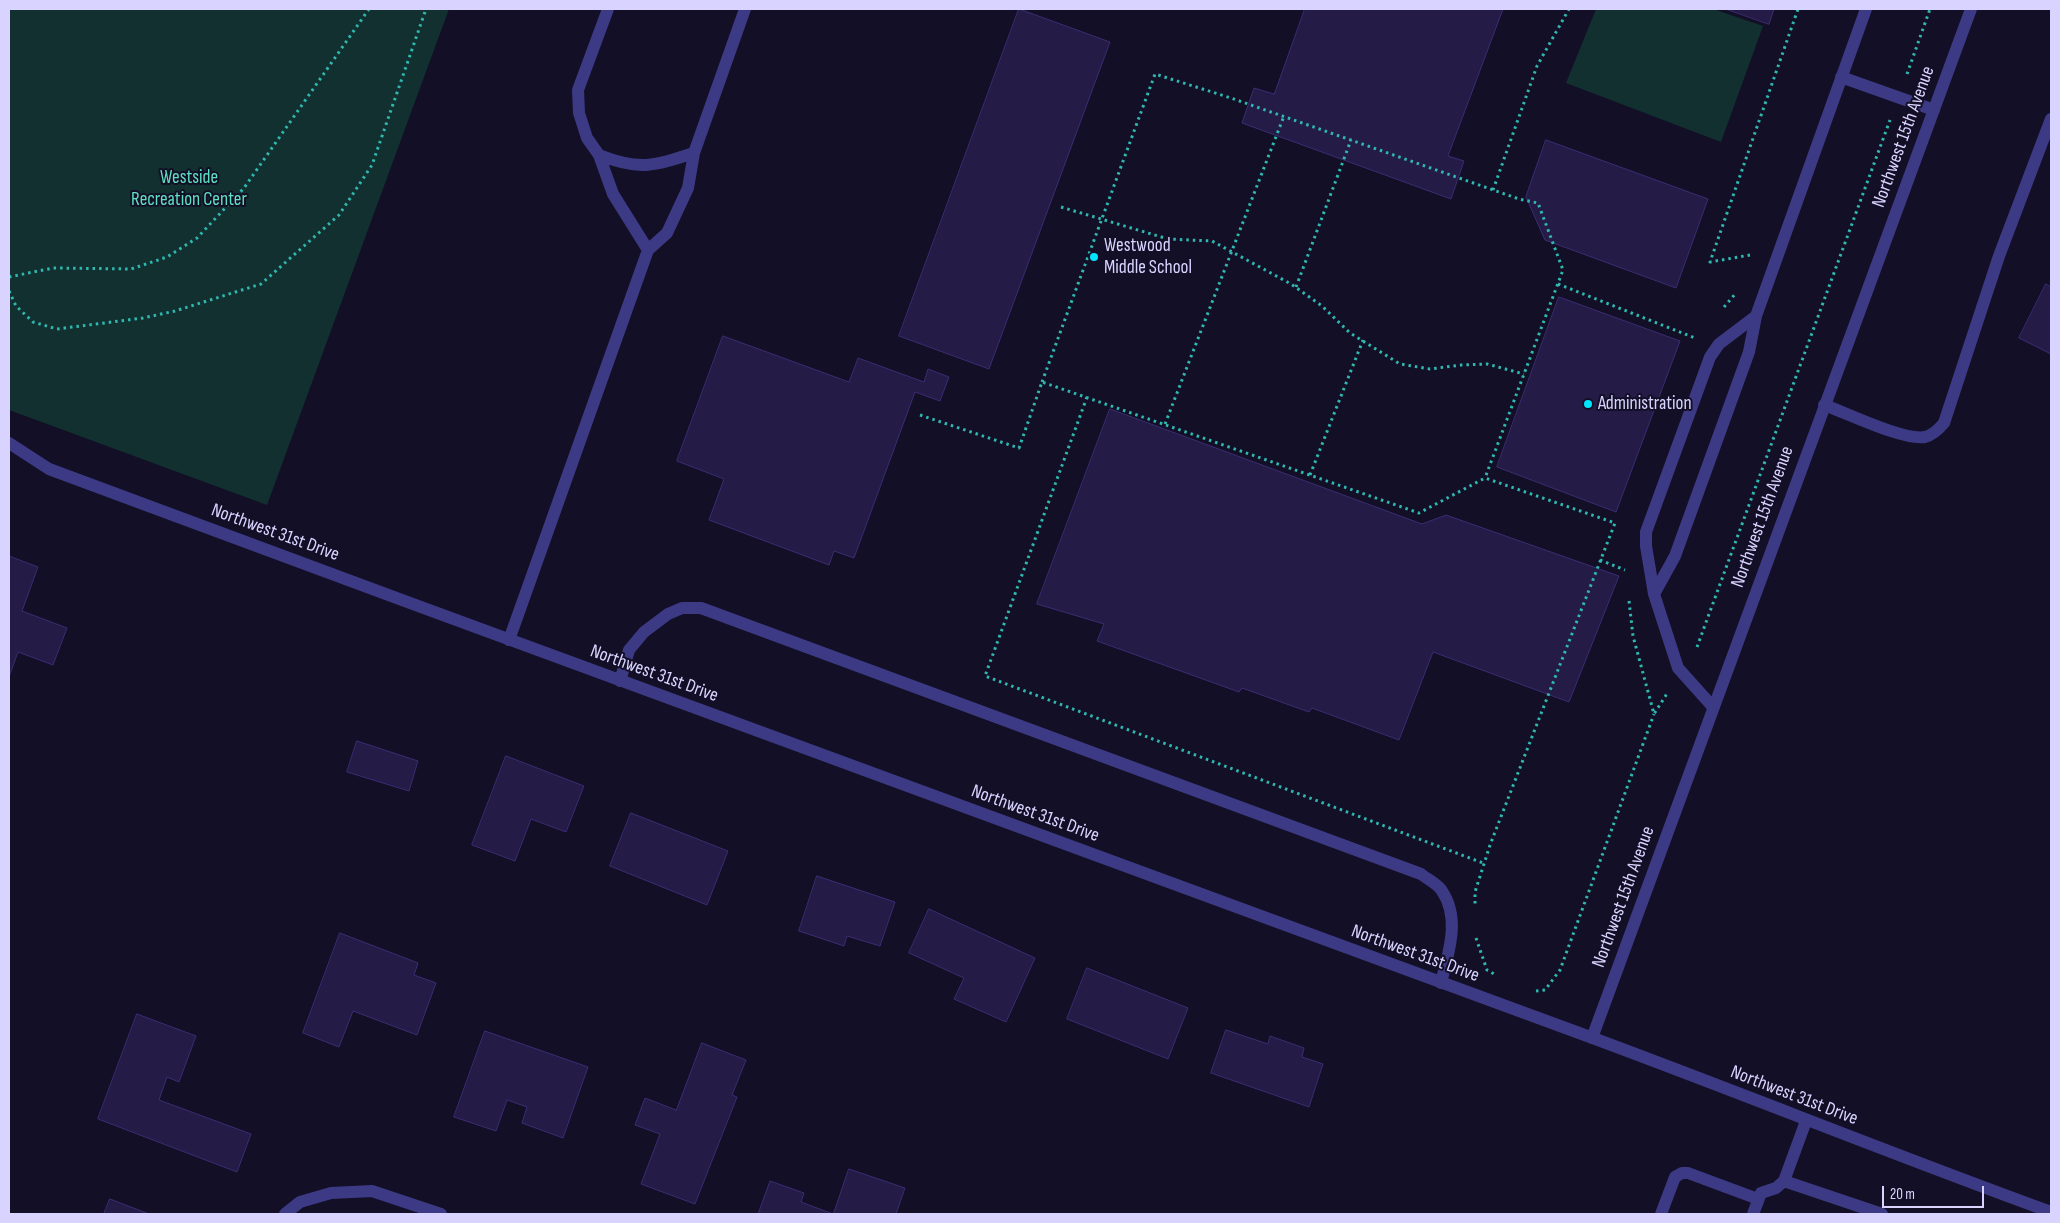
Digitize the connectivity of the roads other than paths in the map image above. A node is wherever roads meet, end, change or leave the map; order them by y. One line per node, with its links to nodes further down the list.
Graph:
1 (608, 9): 9 (street)
2 (745, 9): 8 (street)
3 (1866, 9): 5 (street)
4 (1971, 9): 6 (street, Northwest 15th Avenue)
5 (1841, 77): 6 (street); 11 (street)
6 (1934, 110): 12 (street, Northwest 15th Avenue)
7 (2051, 119): 12 (street)
8 (694, 152): 9 (street); 10 (street)
9 (599, 155): 10 (street)
10 (648, 250): 15 (street)
11 (1756, 316): 14 (street); 14 (street)
12 (1824, 405): 17 (street, Northwest 15th Avenue)
13 (9, 443): 15 (street, Northwest 31st Drive)
14 (1654, 594): 17 (street)
15 (509, 640): 16 (street, Northwest 31st Drive)
16 (620, 681): 18 (street, Northwest 31st Drive); 18 (street)
17 (1714, 707): 19 (street, Northwest 15th Avenue)
18 (1441, 983): 19 (street, Northwest 31st Drive)
19 (1592, 1038): 20 (street, Northwest 31st Drive)
20 (1806, 1121): 21 (street); 23 (street, Northwest 31st Drive)
21 (1784, 1181): 22 (street); 28 (street)
22 (1758, 1199): 26 (street); 27 (street)
23 (2051, 1212)
24 (285, 1214): 25 (street)
25 (441, 1214)
26 (1661, 1214)
27 (1752, 1214)
28 (1882, 1214)

